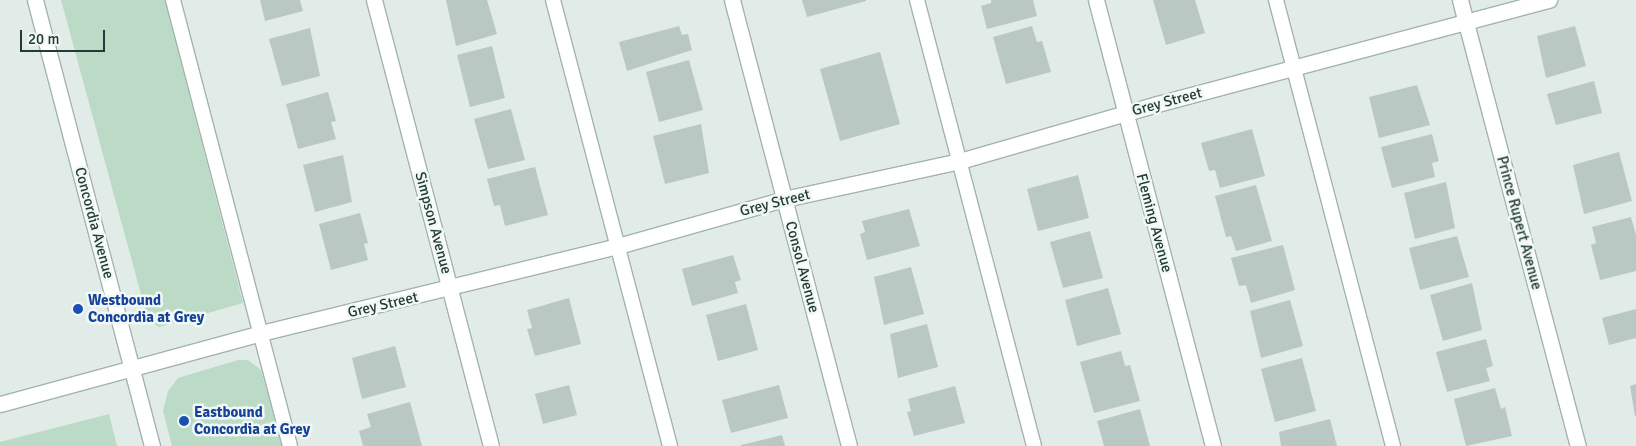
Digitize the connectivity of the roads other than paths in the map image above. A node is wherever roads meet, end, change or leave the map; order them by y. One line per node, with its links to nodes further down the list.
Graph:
1 (35, 0): 19 (street, Concordia Avenue)
2 (173, 0): 18 (lane)
3 (374, 0): 17 (street, Simpson Avenue)
4 (553, 0): 16 (lane)
5 (732, 0): 15 (street, Consol Avenue)
6 (917, 0): 14 (lane)
7 (1096, 0): 13 (street, Fleming Avenue)
8 (1276, 0): 12 (lane)
9 (1460, 0): 11 (street, Prince Rupert Avenue)
10 (1549, 0): 11 (street, Grey Street)
11 (1466, 22): 12 (street, Grey Street); 29 (street, Prince Rupert Avenue)
12 (1293, 68): 13 (street, Grey Street); 28 (lane)
13 (1126, 113): 14 (street, Grey Street); 27 (street, Fleming Avenue)
14 (960, 161): 15 (street, Grey Street); 26 (lane)
15 (784, 199): 16 (street, Grey Street); 25 (street, Consol Avenue)
16 (618, 246): 17 (street, Grey Street); 24 (lane)
17 (450, 289): 18 (street, Grey Street); 23 (street, Simpson Avenue)
18 (260, 333): 19 (street, Grey Street); 22 (lane)
19 (132, 369): 20 (street, Grey Street); 21 (street, Concordia Avenue)
20 (0, 404)
21 (152, 446)
22 (290, 446)
23 (491, 446)
24 (670, 446)
25 (849, 446)
26 (1034, 446)
27 (1213, 446)
28 (1393, 446)
29 (1578, 446)

